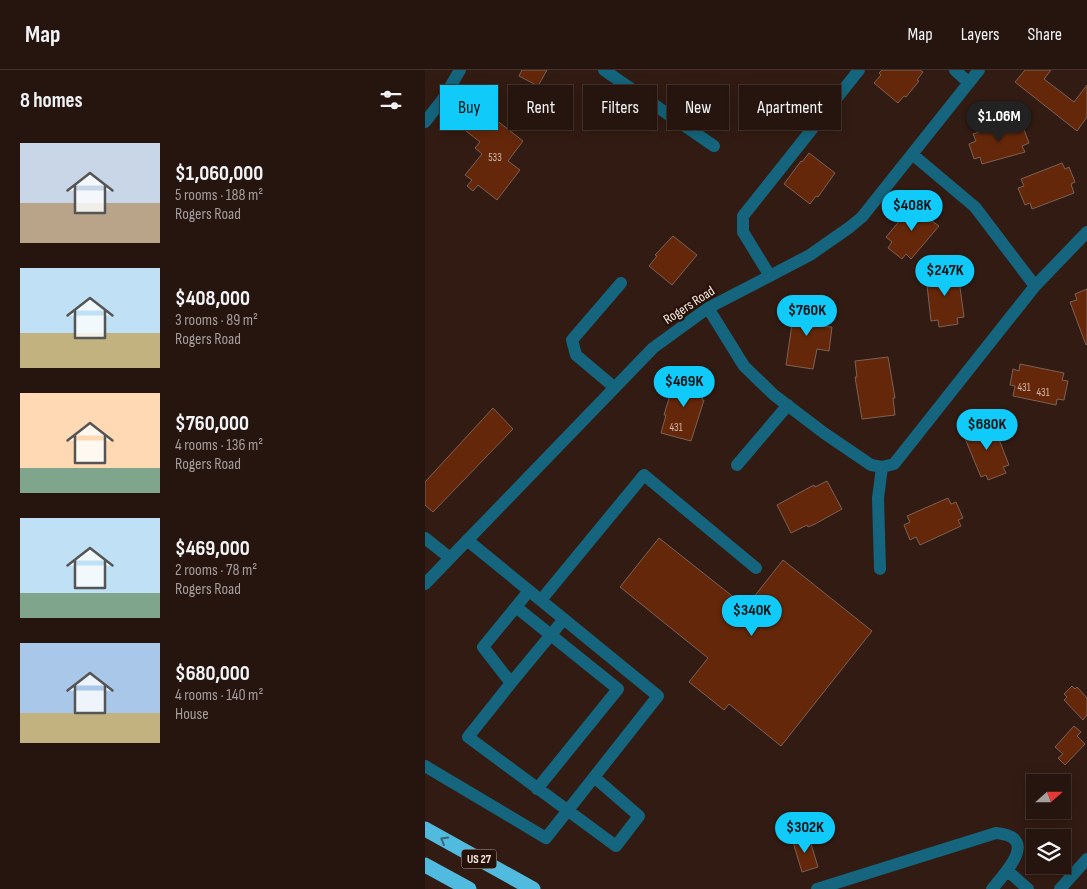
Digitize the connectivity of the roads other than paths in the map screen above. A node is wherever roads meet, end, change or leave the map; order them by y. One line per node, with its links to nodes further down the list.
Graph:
1 (460, 70): 7 (street)
2 (604, 70): 8 (street)
3 (859, 70): 11 (street)
4 (955, 70): 6 (street)
5 (979, 70): 6 (street, Rogers Road)
6 (969, 83): 9 (street, Rogers Road)
7 (425, 122)
8 (714, 146)
9 (912, 154): 11 (street, Rogers Road); 13 (street)
10 (1087, 232): 13 (street)
11 (770, 276): 14 (street, Rogers Road)
12 (621, 283): 15 (street)
13 (1035, 286): 18 (street)
14 (708, 308): 15 (street, Rogers Road); 16 (street)
15 (614, 387): 20 (street, Rogers Road)
16 (788, 405): 17 (street); 18 (street)
17 (737, 465)
18 (882, 467): 23 (street)
19 (425, 538): 21 (street)
20 (467, 540): 21 (street, Rogers Road); 25 (street)
21 (450, 558): 24 (street, Rogers Road)
22 (756, 568): 26 (street)
23 (880, 568)
24 (425, 584)
25 (529, 591): 26 (street); 27 (street)
26 (541, 600): 28 (street)
27 (516, 607): 29 (street); 30 (street)
28 (564, 619): 29 (street); 32 (street)
29 (550, 636): 30 (street); 33 (street)
30 (511, 683): 33 (street)
31 (425, 766): 34 (street)
32 (594, 777): 34 (street); 34 (street)
33 (537, 789): 34 (street)
34 (567, 811)
35 (425, 829): 40 (highway, US 27, one-way to 35)
36 (1087, 859): 44 (street)
37 (425, 865): 39 (highway, US 27)
38 (1008, 871): 41 (street); 42 (street); 43 (street)
39 (469, 889)
40 (533, 889)
41 (817, 889)
42 (992, 889)
43 (1028, 889)
44 (1060, 889)

